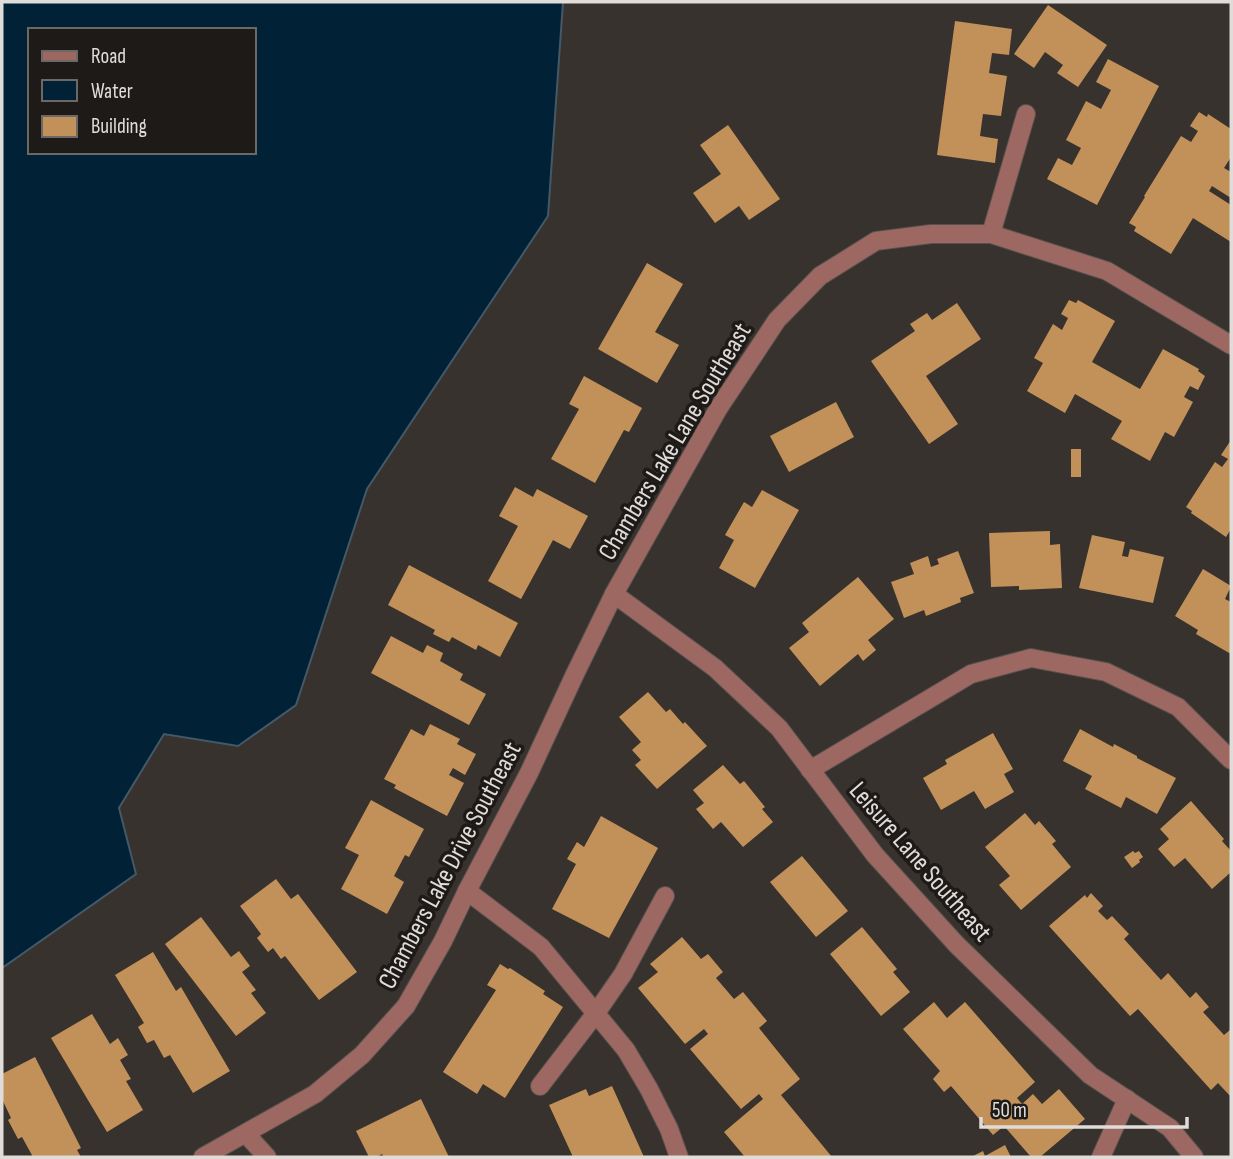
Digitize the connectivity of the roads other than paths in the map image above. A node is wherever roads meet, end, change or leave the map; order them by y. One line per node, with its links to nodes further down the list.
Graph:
1 (1026, 114): 2 (street)
2 (991, 234): 3 (street, Chambers Lake Lane Southeast); 4 (street, Chambers Lake Lane Southeast)
3 (1231, 345)
4 (614, 594): 6 (street, Leisure Lane Southeast); 7 (street, Chambers Lake Drive Southeast)
5 (1231, 760): 6 (street)
6 (810, 770): 11 (street, Leisure Lane Southeast)
7 (467, 891): 9 (street); 12 (street, Chambers Lake Drive Southeast)
8 (665, 896): 9 (street)
9 (596, 1013): 10 (street); 15 (street)
10 (540, 1086)
11 (1127, 1099): 16 (street); 17 (street, Leisure Lane Southeast)
12 (246, 1134): 13 (street, Chambers Lake Drive Southeast); 14 (street)
13 (203, 1157)
14 (267, 1157)
15 (678, 1157)
16 (1101, 1157)
17 (1194, 1157)

